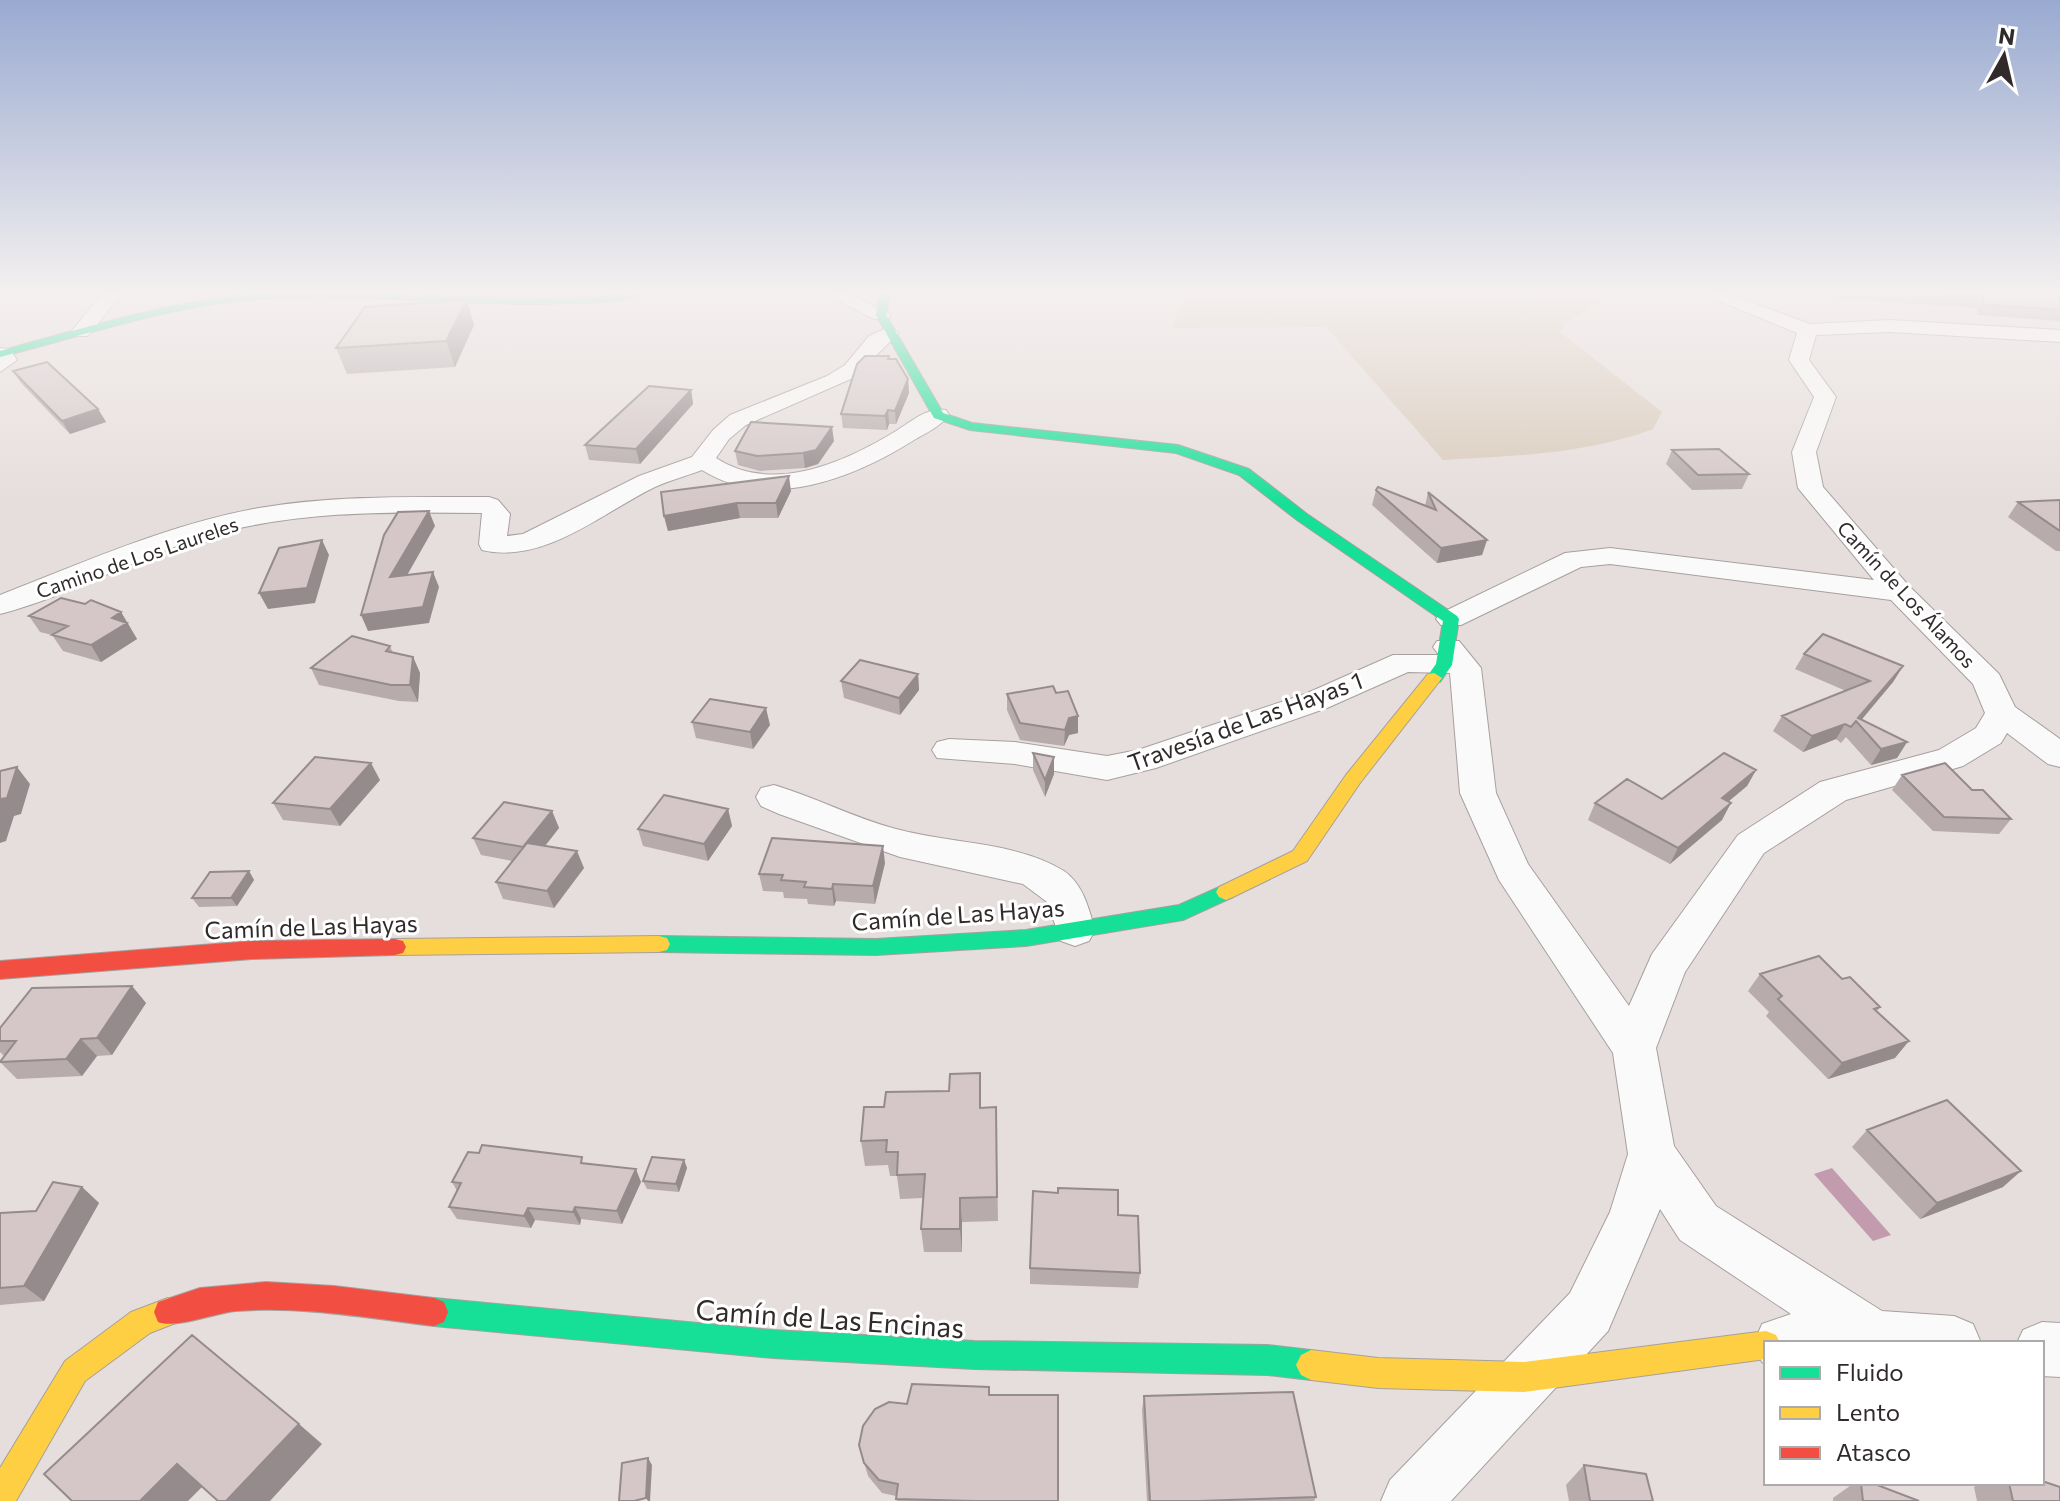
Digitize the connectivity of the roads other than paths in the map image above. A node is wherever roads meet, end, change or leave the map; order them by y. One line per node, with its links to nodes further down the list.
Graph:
1 (856, 364): 5 (street)
2 (908, 364): 4 (street)
3 (1802, 364): 6 (street, Camín de Los Álamos)
4 (938, 415): 5 (street); 8 (street)
5 (703, 460): 7 (street, Camino de Los Laureles)
6 (1899, 592): 8 (street); 9 (street, Camín de Los Álamos)
7 (0, 605)
8 (1448, 643): 10 (street, Travesía de Las Hayas 1); 13 (street, Camín de Las Hayas); 15 (street)
9 (2001, 713): 11 (street, Camín de Los Álamos); 15 (street)
10 (949, 750)
11 (2060, 756)
12 (774, 797): 13 (street)
13 (1075, 930): 14 (street, Camín de Las Hayas)
14 (0, 970)
15 (1634, 1048): 16 (street)
16 (1652, 1154): 17 (street); 21 (street)
17 (1875, 1338): 18 (street); 19 (street)
18 (1795, 1341)
19 (1922, 1341)
20 (1764, 1346): 21 (street, Camín de Las Encinas)
21 (1524, 1377): 22 (street, Camín de Las Encinas); 23 (street)
22 (0, 1498)
23 (1411, 1501)

